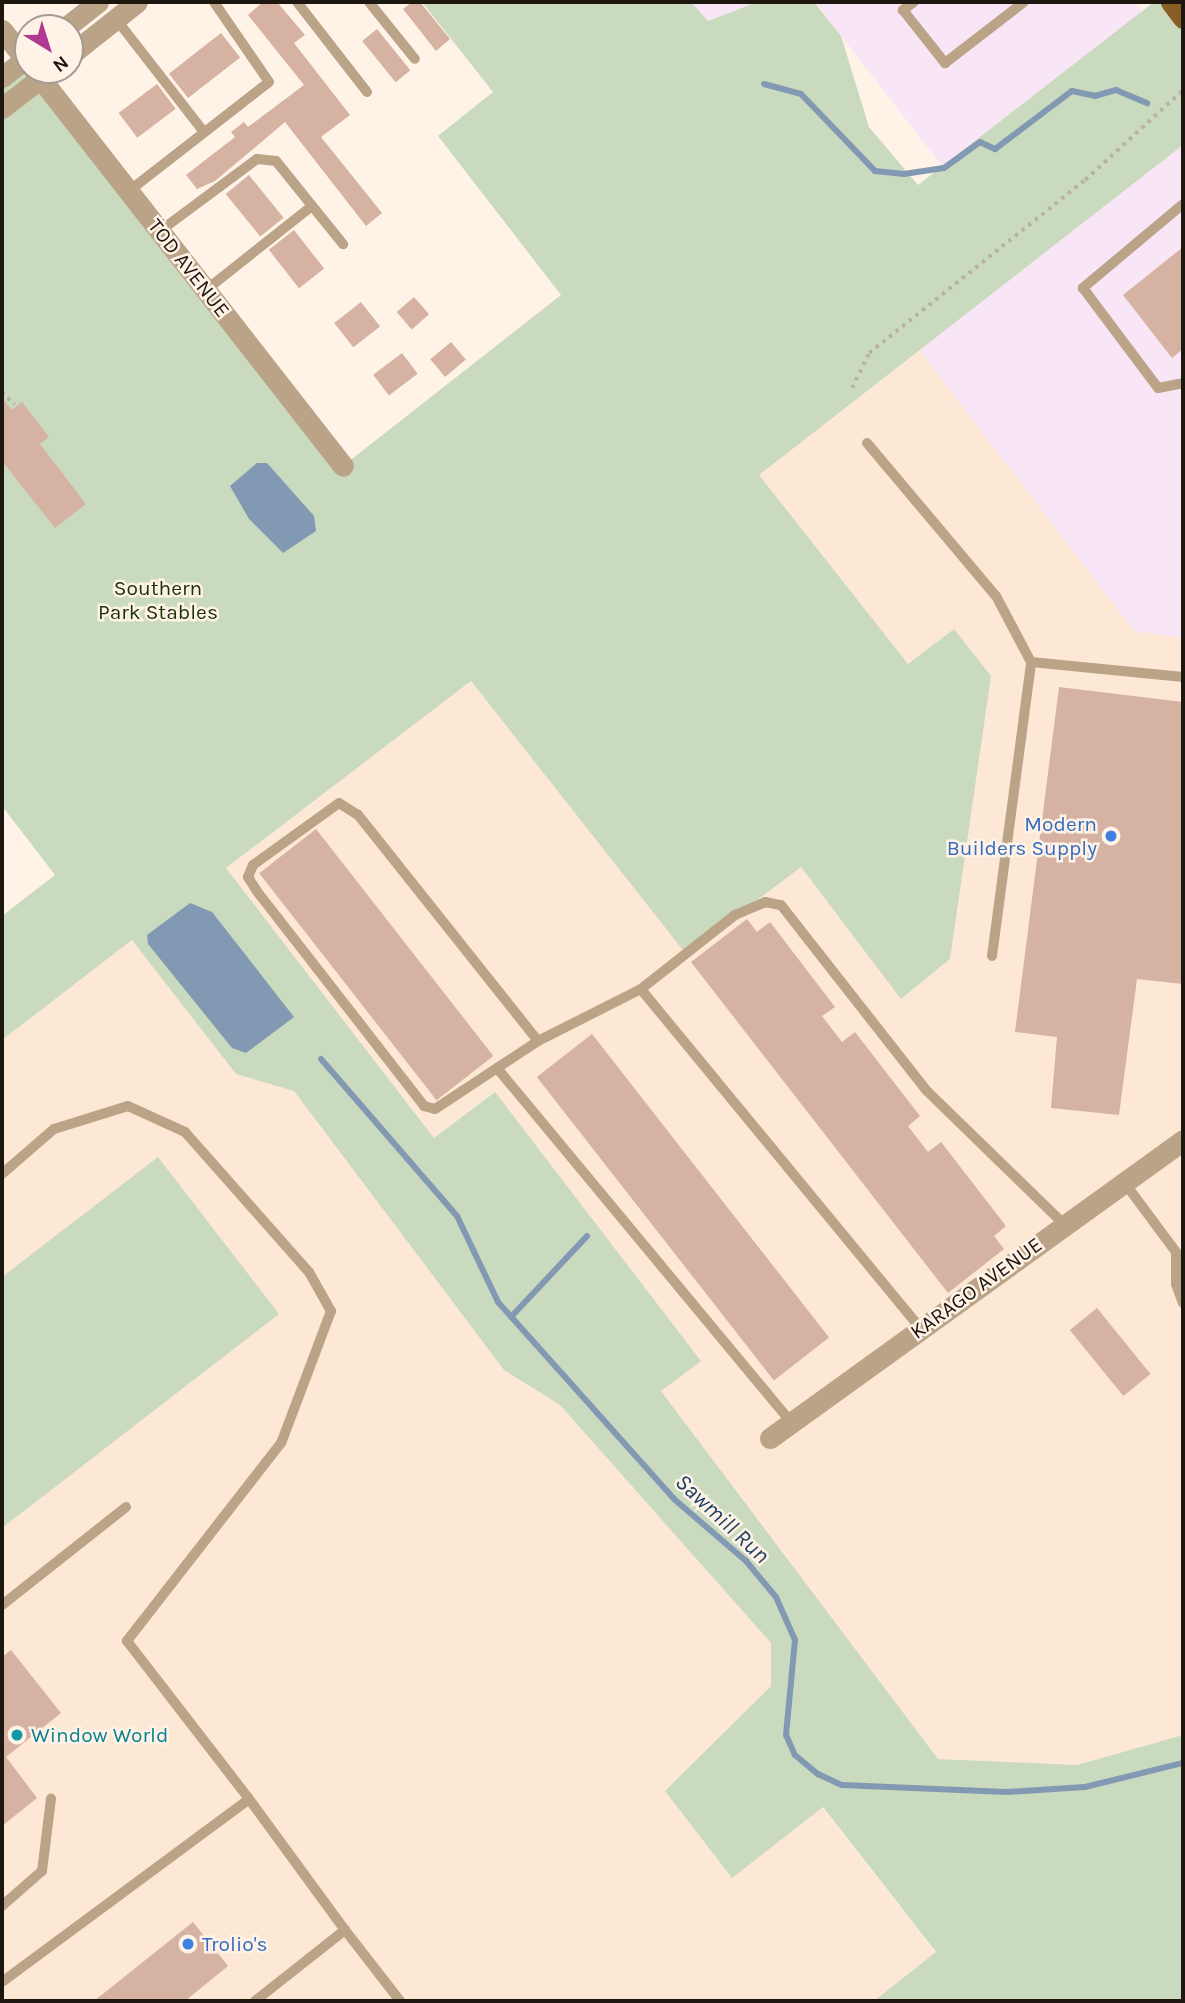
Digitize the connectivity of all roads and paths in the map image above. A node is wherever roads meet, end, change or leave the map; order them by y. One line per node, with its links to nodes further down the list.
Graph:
1 (98, 2): 9 (street)
2 (137, 2): 11 (street)
3 (214, 2): 21 (lane)
4 (297, 2): 19 (lane)
5 (369, 2): 15 (lane)
6 (914, 2): 7 (lane)
7 (1024, 2)
8 (1171, 2): 10 (main road)
9 (83, 14)
10 (1183, 18)
11 (116, 19): 14 (street); 21 (lane)
12 (2, 30): 13 (street, TOD AVENUE)
13 (14, 43)
14 (84, 44)
15 (415, 59)
16 (21, 84): 20 (street)
17 (49, 84): 22 (street, TOD AVENUE)
18 (1183, 90): 29 (path)
19 (367, 92)
20 (2, 108)
21 (204, 132): 22 (lane)
22 (129, 191): 25 (street, TOD AVENUE)
23 (1183, 204): 28 (lane)
24 (312, 205): 25 (lane); 26 (lane); 27 (lane)
25 (160, 230): 27 (street, TOD AVENUE)
26 (343, 244)
27 (206, 290): 33 (street, TOD AVENUE)
28 (1183, 383)
29 (852, 388)
30 (2, 392): 31 (path)
31 (15, 405)
32 (867, 443): 34 (lane)
33 (343, 466)
34 (1031, 662): 35 (lane); 36 (lane)
35 (1183, 677)
36 (992, 956)
37 (641, 989): 38 (lane); 43 (lane); 45 (lane)
38 (538, 1041): 39 (lane); 39 (lane)
39 (497, 1068): 46 (lane)
40 (1183, 1140): 42 (street, KARAGO AVENUE)
41 (2, 1174): 51 (lane)
42 (1124, 1182): 43 (street, KARAGO AVENUE); 44 (lane)
43 (1064, 1224): 45 (street, KARAGO AVENUE)
44 (1183, 1303)
45 (921, 1329): 46 (street, KARAGO AVENUE)
46 (791, 1422): 47 (street, KARAGO AVENUE)
47 (769, 1438)
48 (126, 1507): 49 (lane)
49 (2, 1605)
50 (51, 1799): 52 (lane)
51 (250, 1799): 53 (lane); 54 (lane)
52 (2, 1906)
53 (345, 1930): 55 (lane); 56 (lane)
54 (2, 1982)
55 (255, 2001)
56 (400, 2001)

